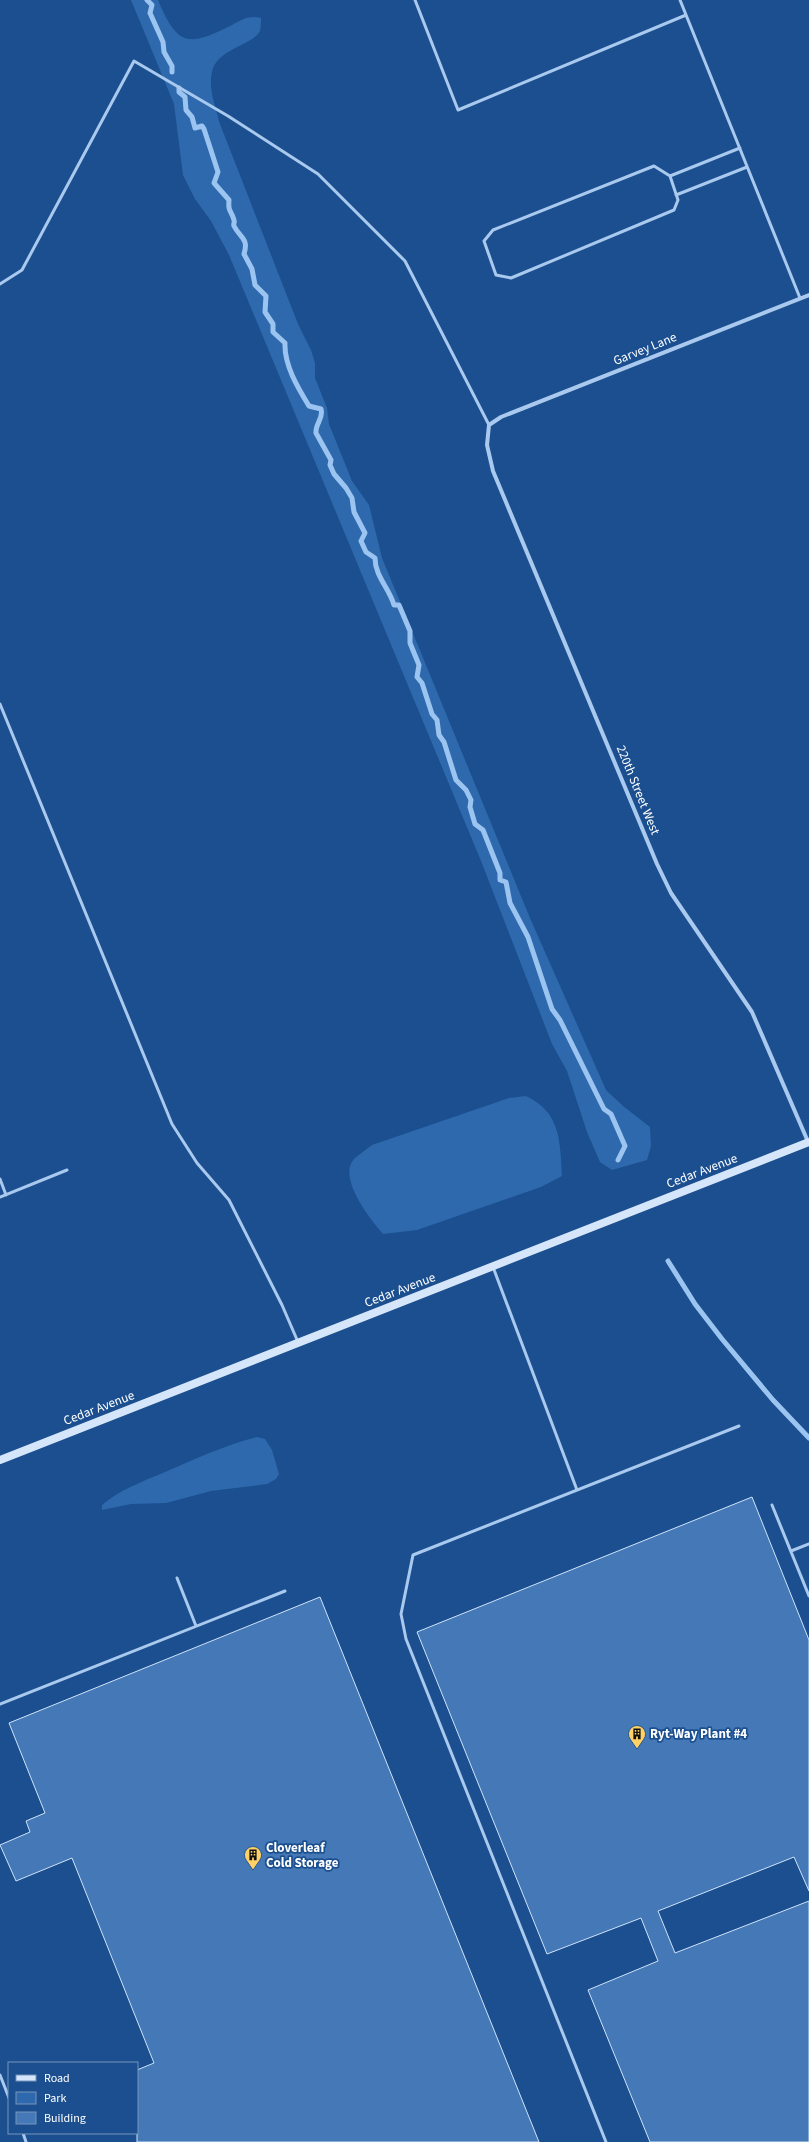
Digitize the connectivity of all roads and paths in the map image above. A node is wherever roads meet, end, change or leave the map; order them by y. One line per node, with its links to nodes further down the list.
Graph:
1 (415, 0): 3 (lane)
2 (680, 0): 3 (lane)
3 (686, 15): 4 (lane)
4 (740, 148): 5 (lane); 6 (lane)
5 (747, 166): 7 (lane); 10 (lane)
6 (670, 176): 7 (lane); 7 (lane)
7 (676, 195)
8 (0, 284): 11 (lane)
9 (809, 295): 10 (street, Garvey Lane)
10 (800, 298): 11 (street, Garvey Lane)
11 (489, 426): 13 (street, 220th Street West)
12 (0, 704): 19 (lane)
13 (809, 1143): 18 (main road, Cedar Avenue)
14 (67, 1170): 16 (lane)
15 (0, 1179): 16 (lane)
16 (6, 1195): 17 (lane)
17 (0, 1197)
18 (492, 1266): 19 (main road, Cedar Avenue); 22 (lane)
19 (298, 1343): 21 (main road, Cedar Avenue)
20 (739, 1426): 22 (lane)
21 (0, 1460)
22 (578, 1490): 33 (lane)
23 (772, 1505): 25 (lane)
24 (809, 1544): 25 (lane)
25 (791, 1551): 28 (lane)
26 (177, 1578): 29 (lane)
27 (285, 1591): 29 (lane)
28 (809, 1596)
29 (196, 1626): 30 (lane)
30 (0, 1704)
31 (0, 2076): 32 (lane)
32 (8, 2096)
33 (606, 2142)

